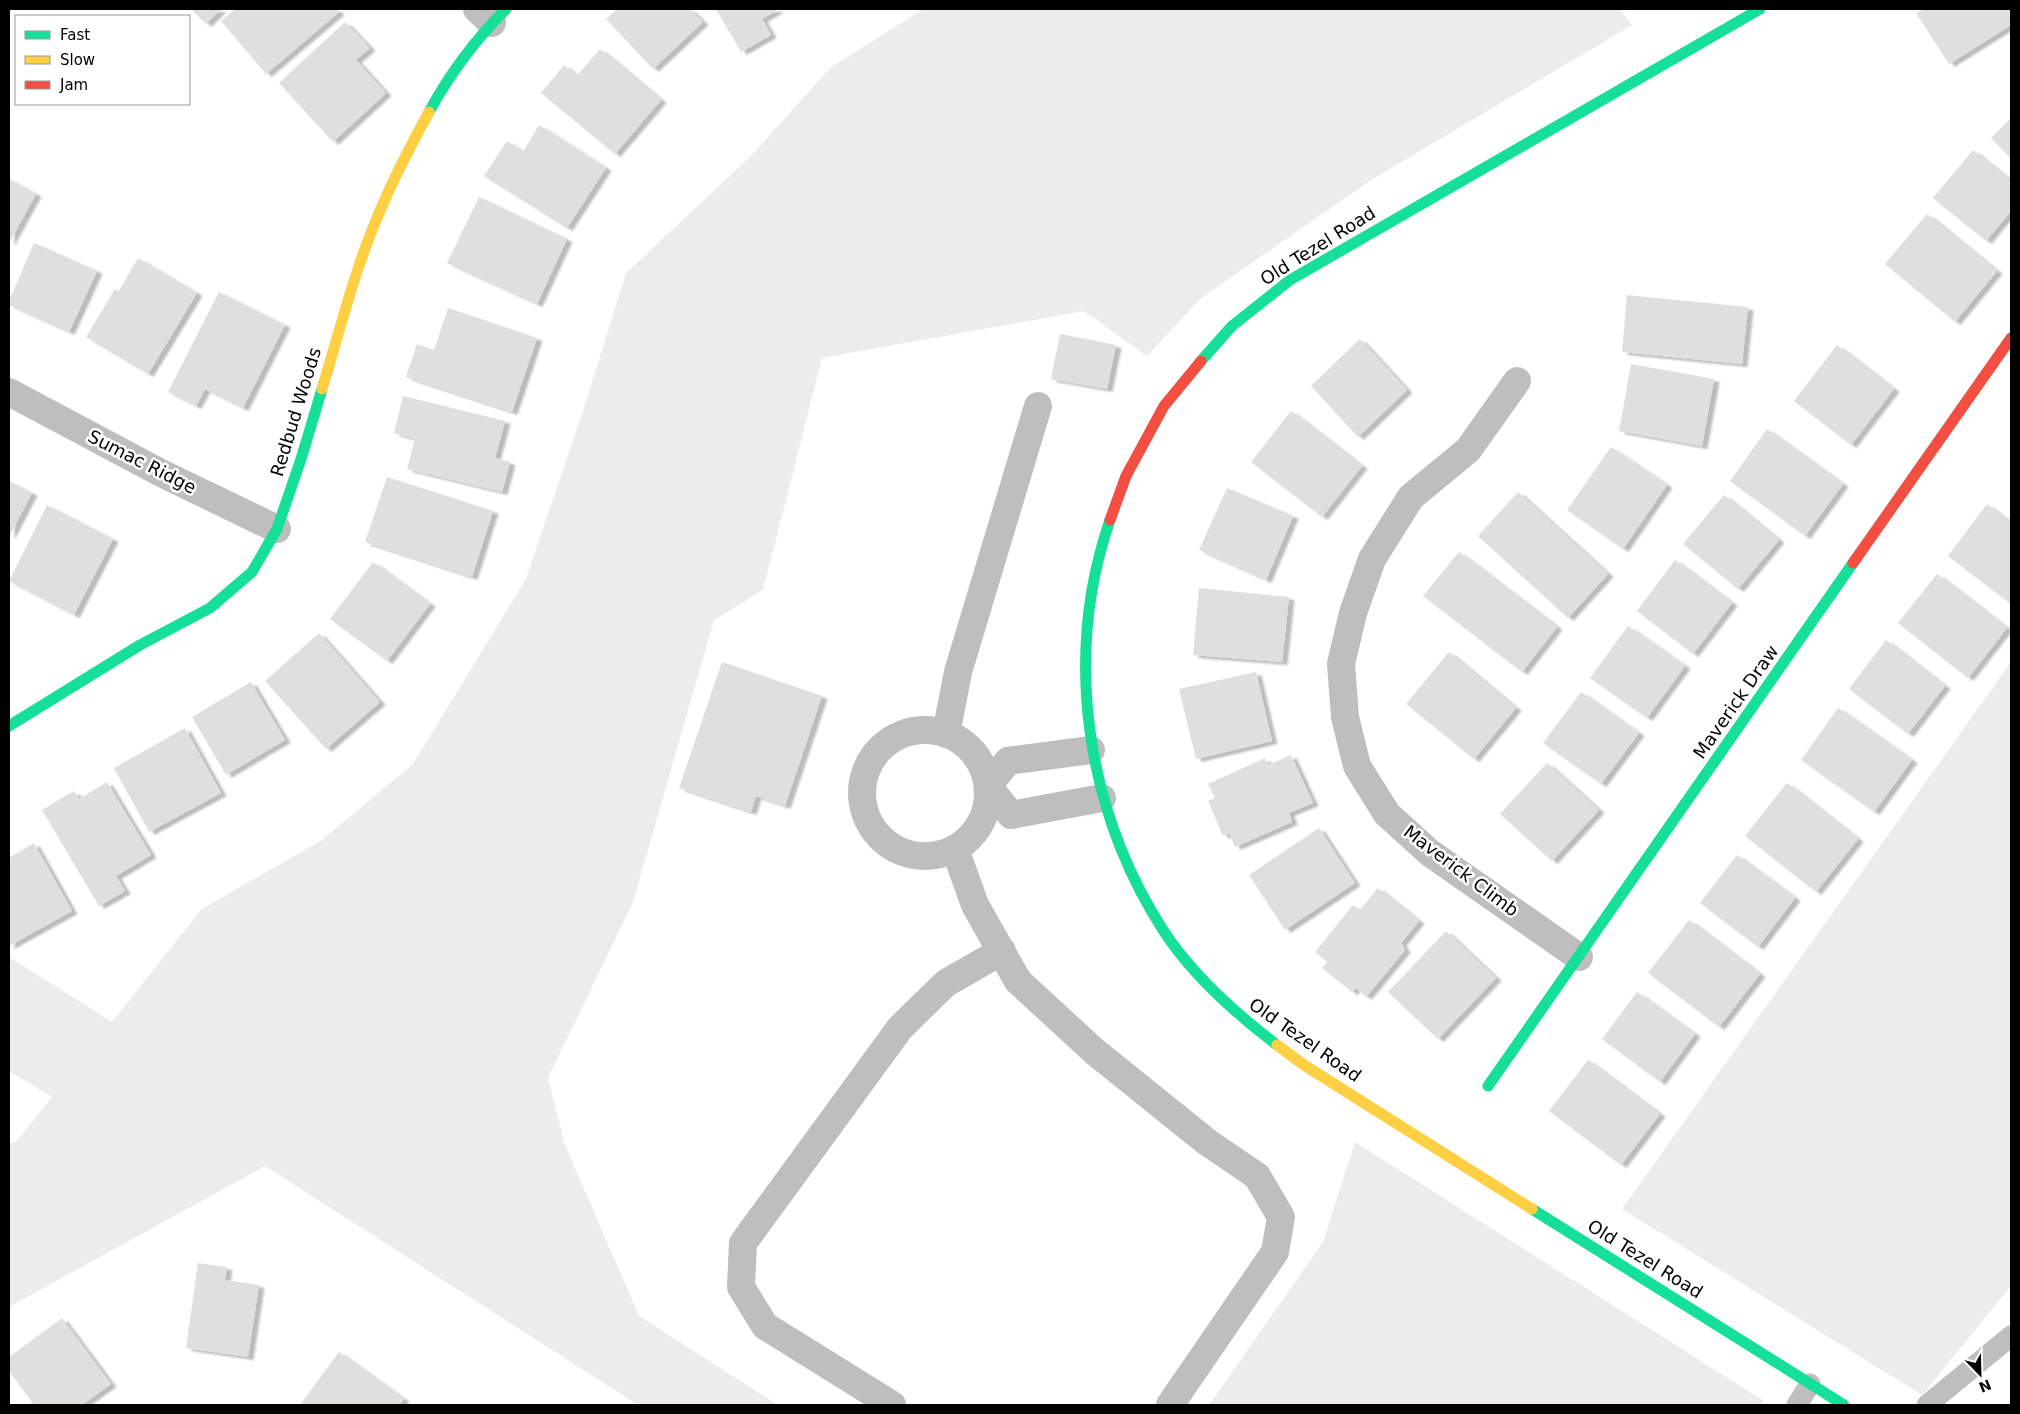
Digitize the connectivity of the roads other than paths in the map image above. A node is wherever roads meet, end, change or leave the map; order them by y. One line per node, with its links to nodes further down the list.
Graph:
1 (1760, 9): 10 (street, Old Tezel Road)
2 (492, 13): 7 (street, Redbud Woods)
3 (2011, 338): 15 (street, Maverick Draw)
4 (1517, 381): 15 (street, Maverick Climb)
5 (9, 392): 7 (street, Sumac Ridge)
6 (1038, 406): 9 (street)
7 (276, 529): 8 (street, Redbud Woods)
8 (9, 726)
9 (946, 734): 11 (street); 13 (street)
10 (1091, 750): 11 (street); 12 (street, Old Tezel Road)
11 (988, 786): 12 (street); 13 (street)
12 (1102, 798): 18 (street, Old Tezel Road)
13 (955, 849): 14 (street)
14 (1002, 951): 19 (street); 20 (street)
15 (1579, 957): 16 (street, Maverick Draw)
16 (1488, 1086)
17 (2011, 1336): 23 (lane)
18 (1810, 1384): 21 (lane); 22 (street, Old Tezel Road)
19 (892, 1405)
20 (1170, 1405)
21 (1797, 1405)
22 (1844, 1405)
23 (1927, 1405)

